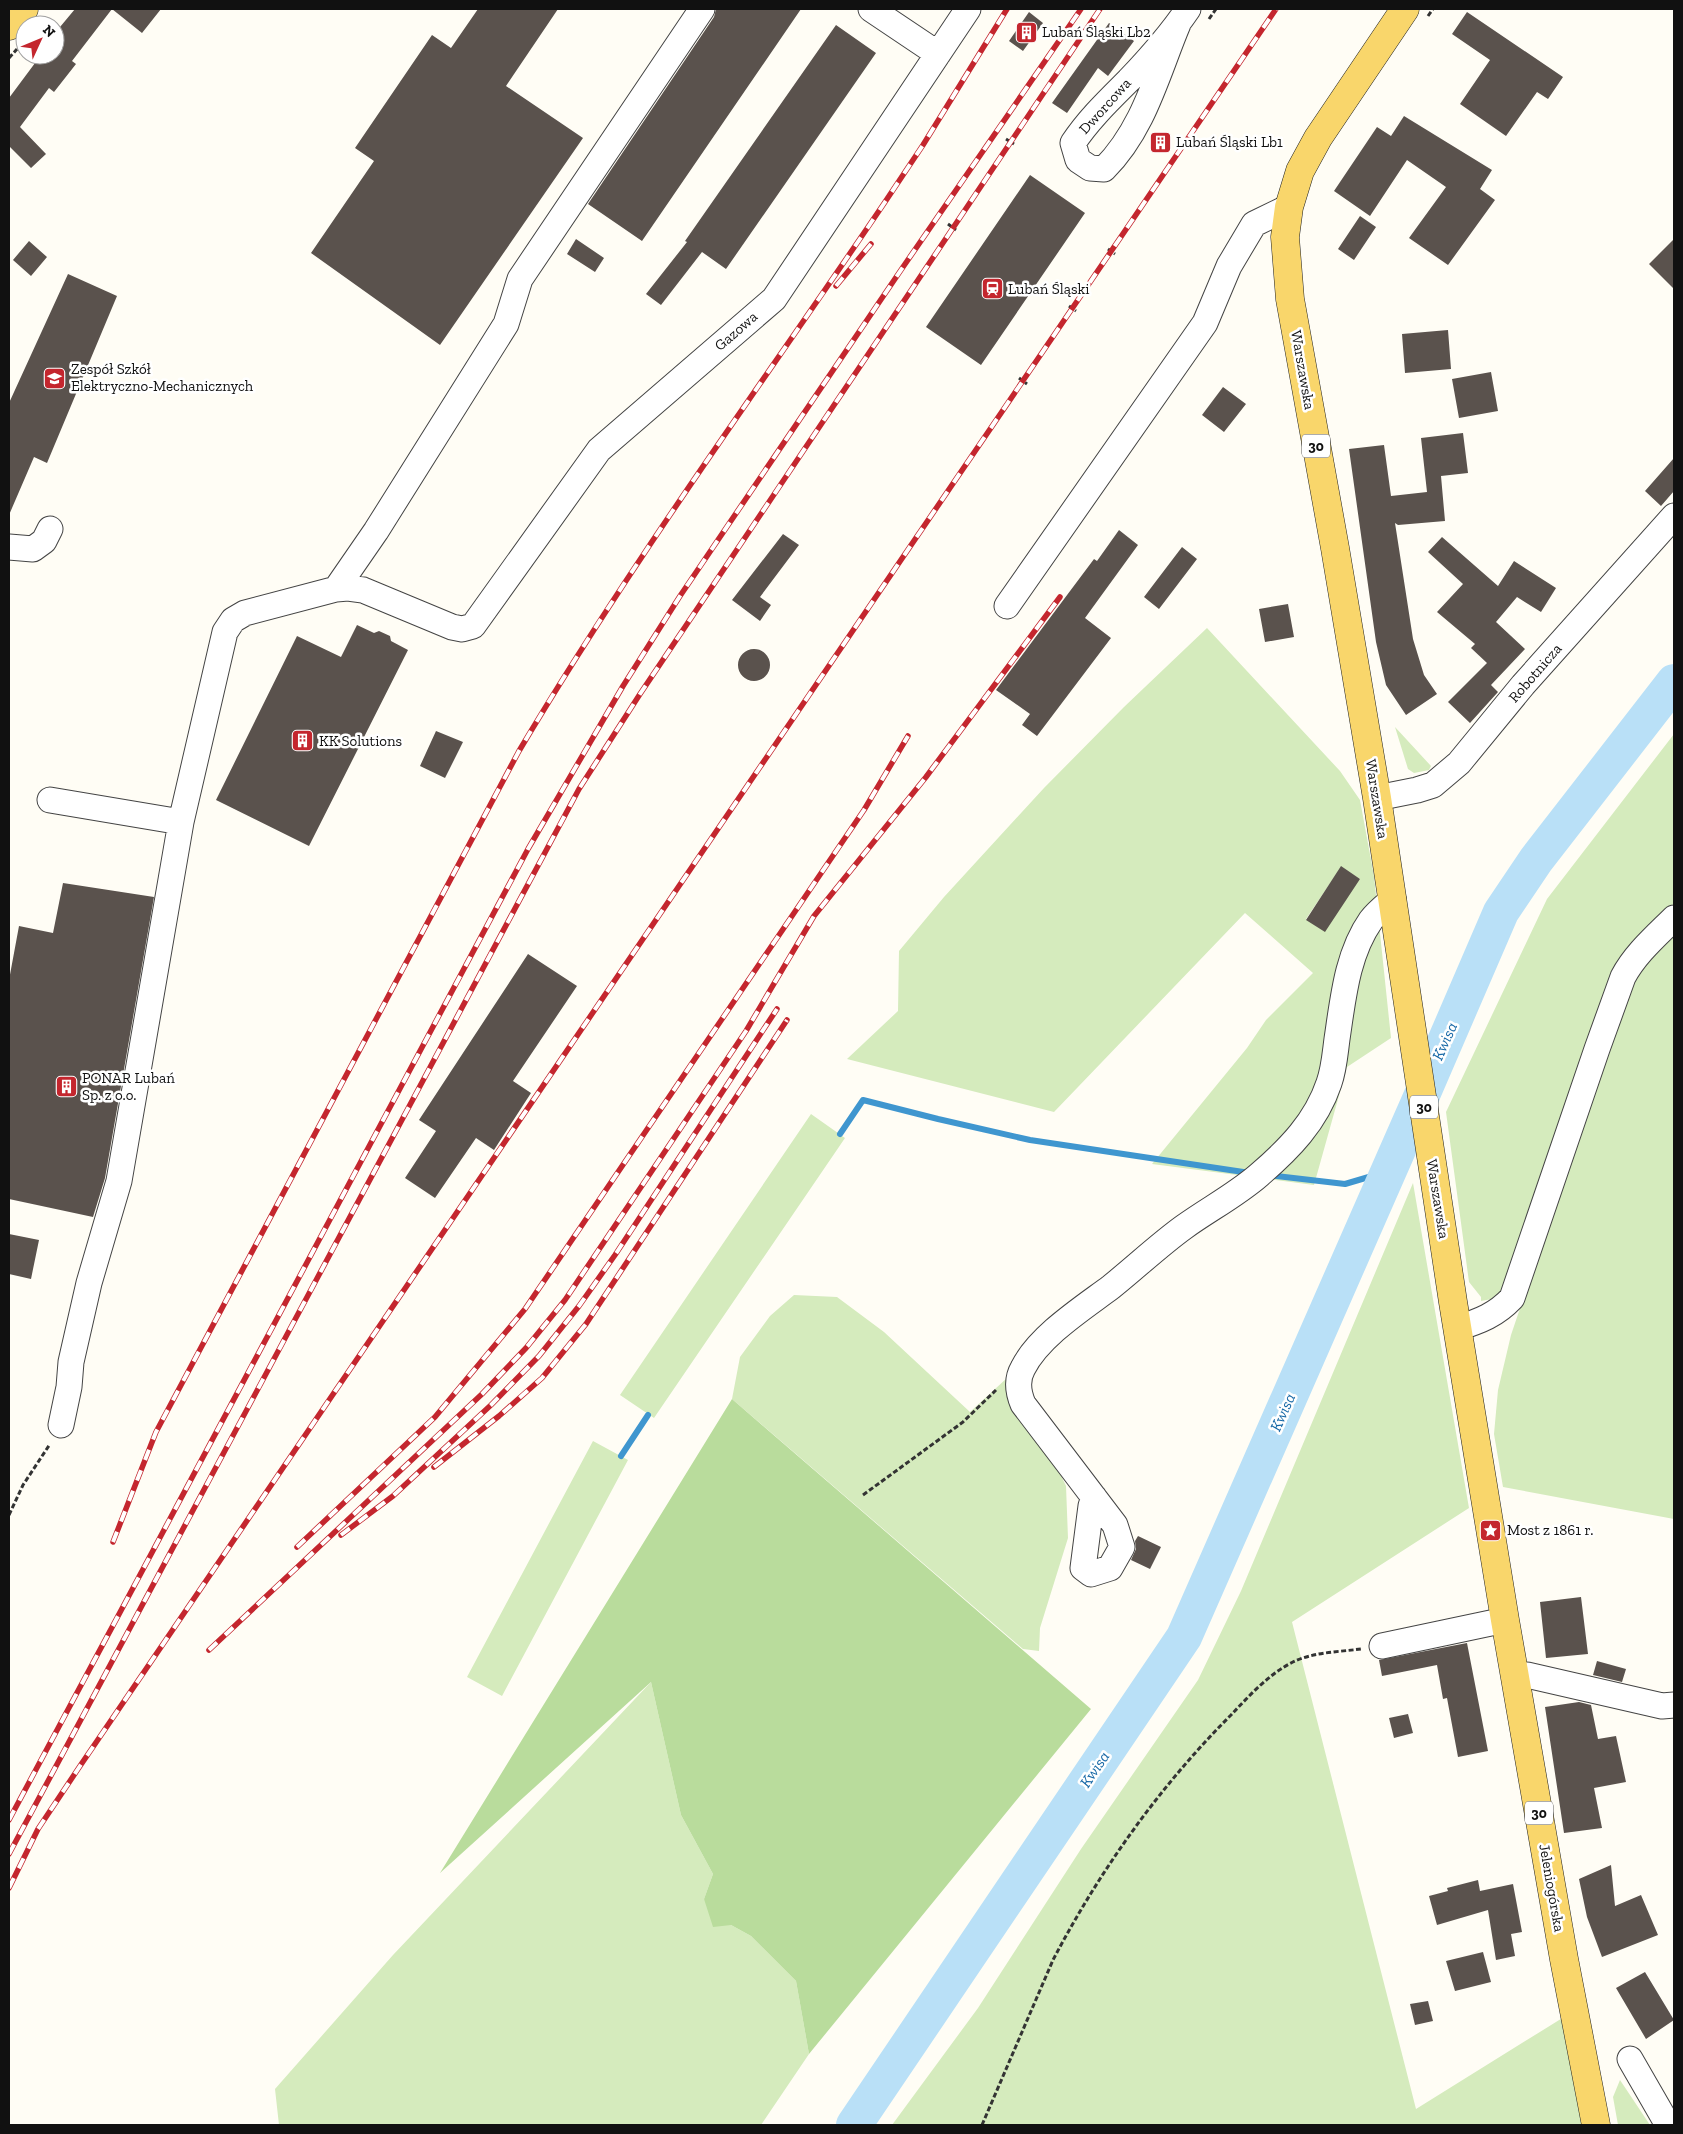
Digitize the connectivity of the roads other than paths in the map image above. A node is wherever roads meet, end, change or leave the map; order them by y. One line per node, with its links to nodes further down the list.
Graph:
1 (24, 9): 7 (main road)
2 (702, 9): 13 (street)
3 (871, 9): 8 (street)
4 (968, 9): 8 (street, Gazowa)
5 (1405, 9): 9 (main road, Warszawska / 30)
6 (1183, 16): 6 (street, Dworcowa)
7 (9, 26)
8 (938, 54): 13 (street, Gazowa)
9 (1289, 207): 14 (street); 15 (main road, Warszawska / 30)
10 (1674, 516): 15 (street, Robotnicza)
11 (50, 529): 12 (street)
12 (9, 547)
13 (336, 589): 17 (street)
14 (1007, 606)
15 (1377, 798): 18 (main road, Warszawska / 30)
16 (50, 800): 17 (street)
17 (180, 822): 21 (street)
18 (1394, 905): 20 (main road, Warszawska / 30); 22 (street)
19 (1674, 918): 20 (street)
20 (1455, 1315): 23 (main road, Warszawska / 30)
21 (61, 1425)
22 (1094, 1497)
23 (1505, 1620): 24 (street); 25 (main road, Jeleniogórska / 30)
24 (1382, 1646)
25 (1515, 1676): 26 (street); 28 (main road, Jeleniogórska / 30)
26 (1674, 1705)
27 (1630, 2059): 29 (street)
28 (1596, 2125)
29 (1668, 2125)

